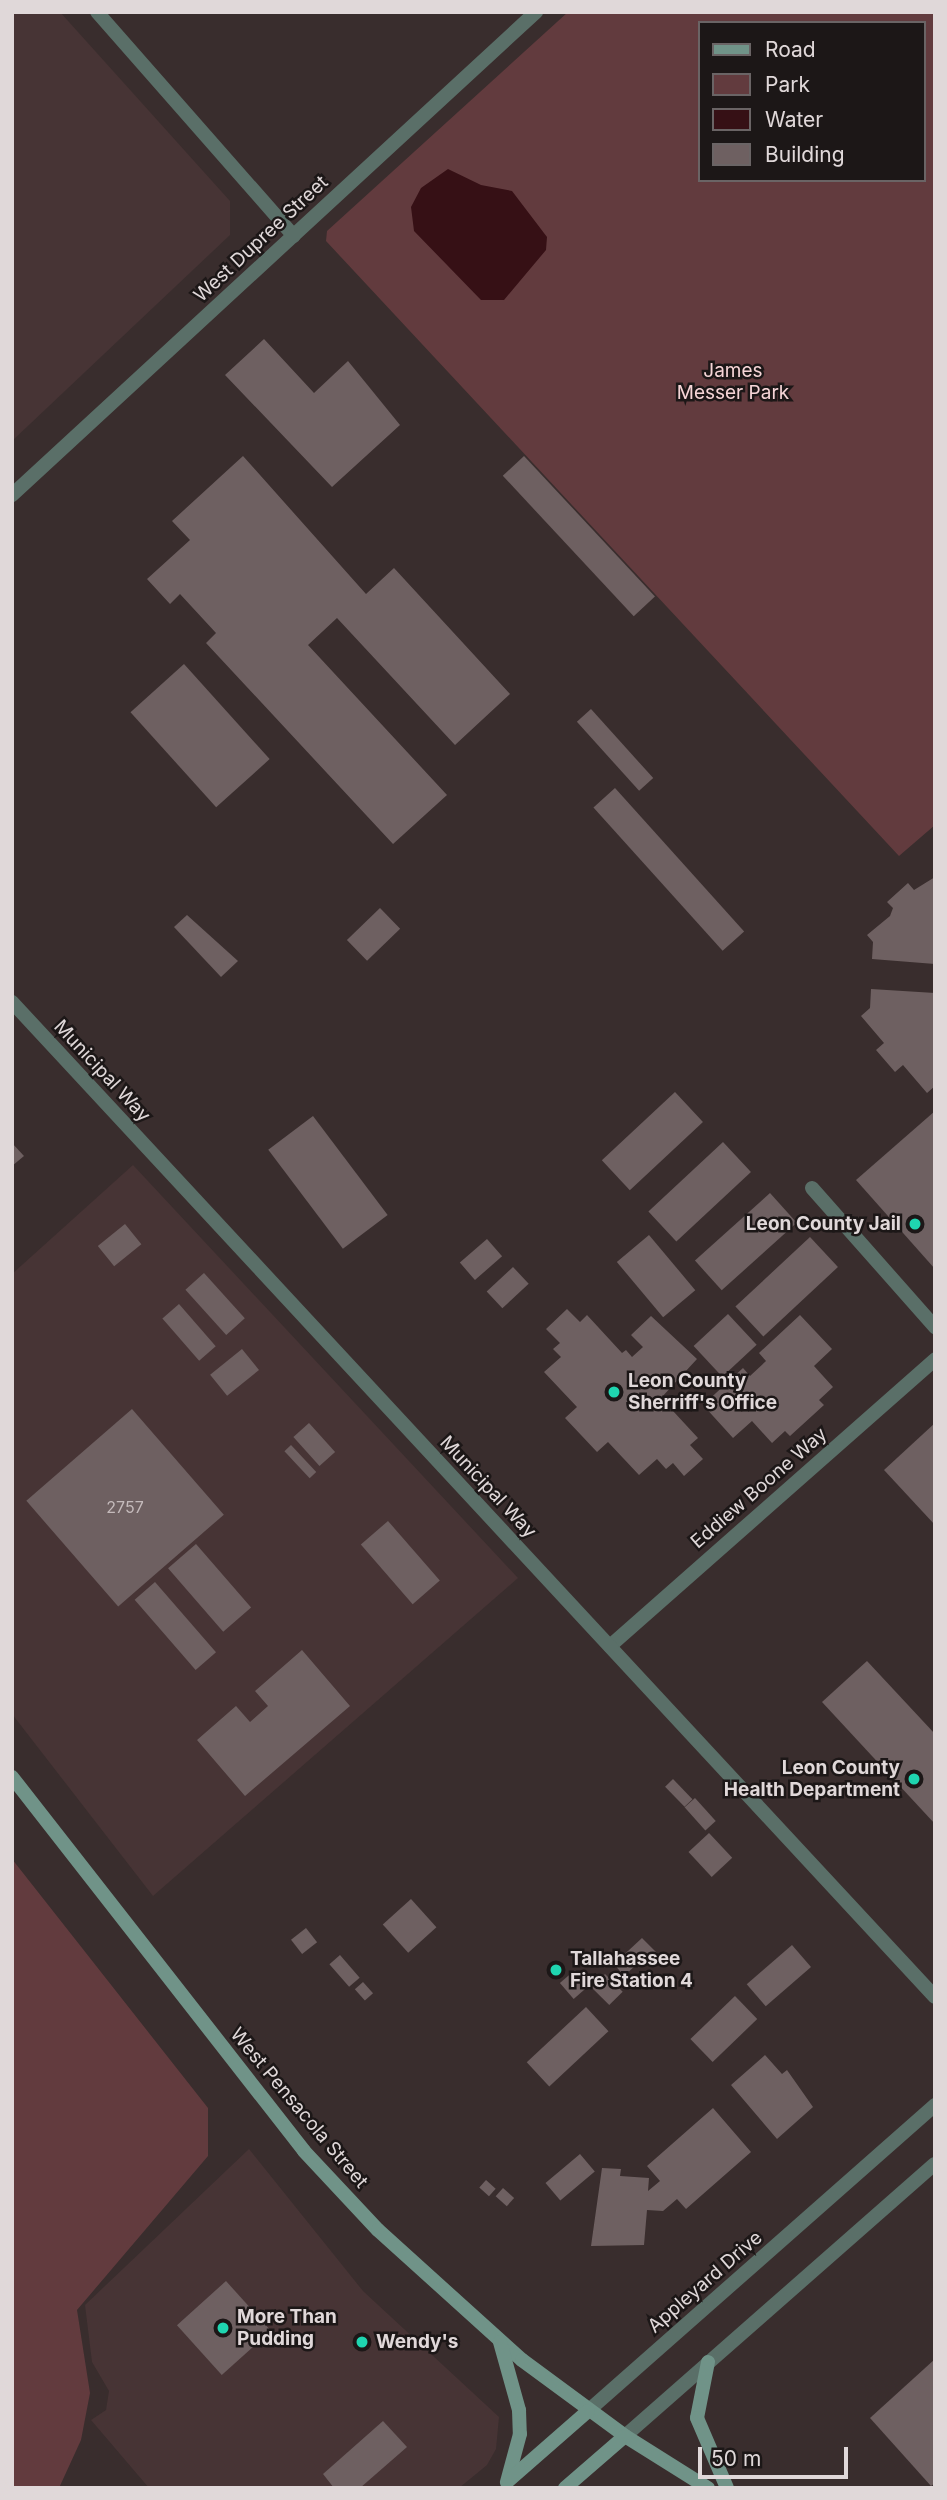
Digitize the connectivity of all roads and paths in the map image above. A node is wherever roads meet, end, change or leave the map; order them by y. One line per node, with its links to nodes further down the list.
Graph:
1 (97, 12): 3 (street)
2 (536, 12): 3 (street, West Dupree Street)
3 (294, 236): 4 (street, West Dupree Street)
4 (12, 495)
5 (12, 1002): 9 (street, Municipal Way)
6 (812, 1188): 7 (street)
7 (935, 1327)
8 (935, 1359): 9 (street, Eddiew Boone Way)
9 (610, 1646): 11 (street, Municipal Way)
10 (12, 1777): 14 (main road, West Pensacola Street)
11 (935, 1997)
12 (935, 2105): 16 (street, Appleyard Drive)
13 (935, 2164): 15 (street)
14 (499, 2340): 16 (main road, West Pensacola Street); 18 (main road)
15 (708, 2362): 17 (street); 21 (main road)
16 (588, 2411): 17 (main road, West Pensacola Street); 18 (main road, Appleyard Drive)
17 (625, 2436): 19 (main road); 20 (main road, West Pensacola Street)
18 (503, 2485)
19 (565, 2488)
20 (708, 2488)
21 (727, 2488)

